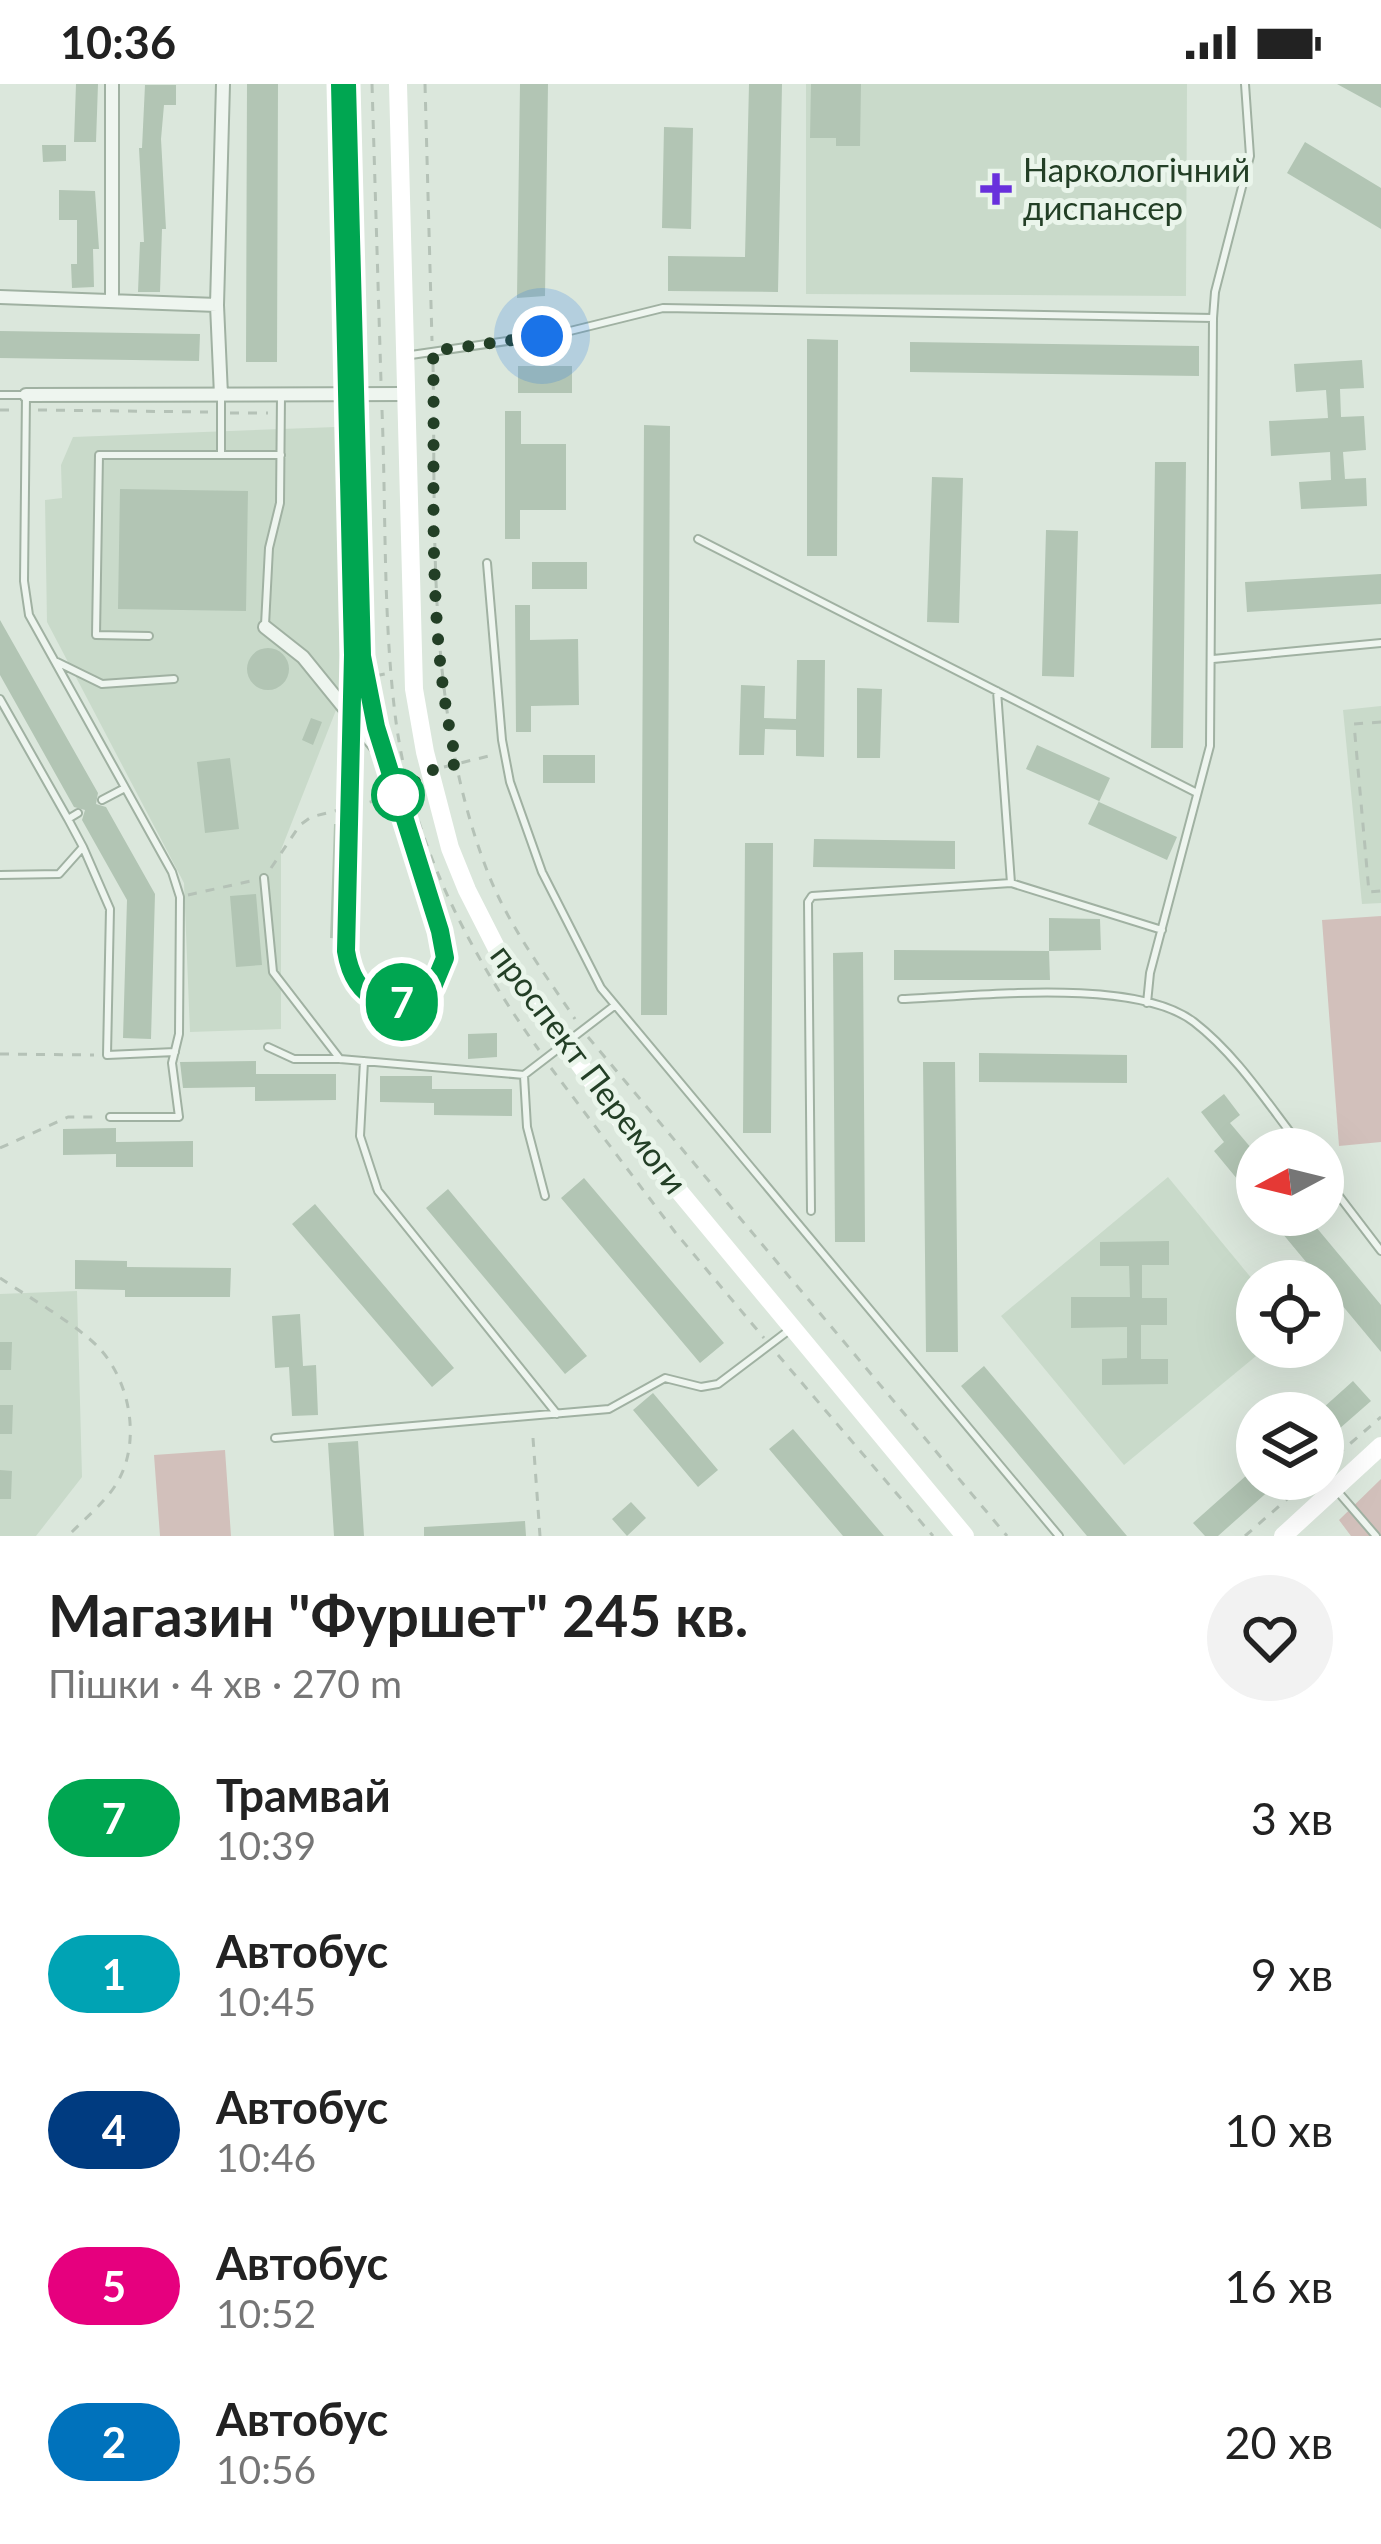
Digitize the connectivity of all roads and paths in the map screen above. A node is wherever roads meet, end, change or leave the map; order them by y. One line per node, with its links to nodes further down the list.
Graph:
1 (112, 84): 7 (street)
2 (223, 84): 8 (street)
3 (398, 84): 11 (main road, проспект Перемоги)
4 (425, 84): 10 (path)
5 (1245, 84): 9 (lane)
6 (0, 297): 7 (street)
7 (112, 300): 8 (street)
8 (218, 305): 14 (street)
9 (1213, 318): 10 (lane); 27 (lane)
10 (433, 351): 11 (lane); 37 (path)
11 (406, 355): 12 (main road, проспект Перемоги)
12 (406, 394): 15 (street); 38 (main road, проспект Перемоги)
13 (0, 395): 16 (lane)
14 (221, 395): 15 (street); 16 (street); 18 (lane)
15 (281, 396): 19 (lane)
16 (26, 402): 17 (path); 18 (path); 28 (lane)
17 (0, 410)
18 (221, 412): 19 (path); 20 (lane)
19 (281, 413): 21 (lane)
20 (221, 455): 21 (lane); 25 (lane)
21 (281, 455): 24 (lane)
22 (698, 539): 31 (lane)
23 (487, 563): 35 (lane)
24 (265, 627): 32 (street)
25 (149, 636)
26 (1381, 643): 27 (lane)
27 (1213, 659): 40 (lane)
28 (53, 660): 30 (lane); 39 (lane)
29 (392, 673): 32 (path)
30 (174, 679)
31 (998, 692): 40 (lane); 47 (lane)
32 (334, 698): 36 (street)
33 (0, 699): 43 (lane)
34 (1381, 722): 48 (path)
35 (504, 752): 37 (path); 53 (lane)
36 (388, 763)
37 (457, 764): 38 (path); 54 (path)
38 (429, 771): 46 (path); 55 (main road, проспект Перемоги)
39 (123, 788): 41 (lane); 49 (lane)
40 (1199, 794): 50 (lane)
41 (102, 800)
42 (78, 813): 43 (lane)
43 (68, 818): 44 (lane)
44 (83, 847): 45 (lane); 59 (lane)
45 (0, 875)
46 (264, 878): 49 (path); 60 (lane)
47 (1011, 883): 50 (lane); 68 (lane)
48 (1381, 891)
49 (180, 897): 57 (lane)
50 (1162, 930): 52 (lane)
51 (902, 999): 52 (lane)
52 (1147, 1004): 64 (lane)
53 (614, 1006): 54 (lane); 86 (lane)
54 (583, 1031): 55 (lane); 85 (path)
55 (564, 1046): 62 (lane); 71 (main road, проспект Перемоги)
56 (268, 1047): 60 (lane)
57 (175, 1052): 59 (lane); 63 (lane)
58 (0, 1054): 59 (path)
59 (107, 1055)
60 (340, 1059): 61 (lane)
61 (364, 1061): 62 (lane); 72 (lane)
62 (524, 1075): 66 (lane)
63 (110, 1117): 65 (path)
64 (1286, 1128)
65 (0, 1148)
66 (545, 1196)
67 (1344, 1203): 69 (lane)
68 (811, 1211)
69 (1381, 1251)
70 (0, 1278): 82 (path)
71 (790, 1329): 72 (lane); 84 (main road, проспект Перемоги)
72 (557, 1414): 74 (lane)
73 (1381, 1417): 77 (path)
74 (275, 1438)
75 (533, 1438): 83 (path)
76 (1381, 1447): 78 (main road)
77 (1344, 1449)
78 (1344, 1481)
79 (1344, 1498): 89 (lane)
80 (1286, 1500): 87 (path)
81 (1323, 1500): 88 (main road)
82 (68, 1536)
83 (540, 1536)
84 (965, 1536)
85 (1007, 1536)
86 (1059, 1536)
87 (1245, 1536)
88 (1283, 1536)
89 (1376, 1536)

